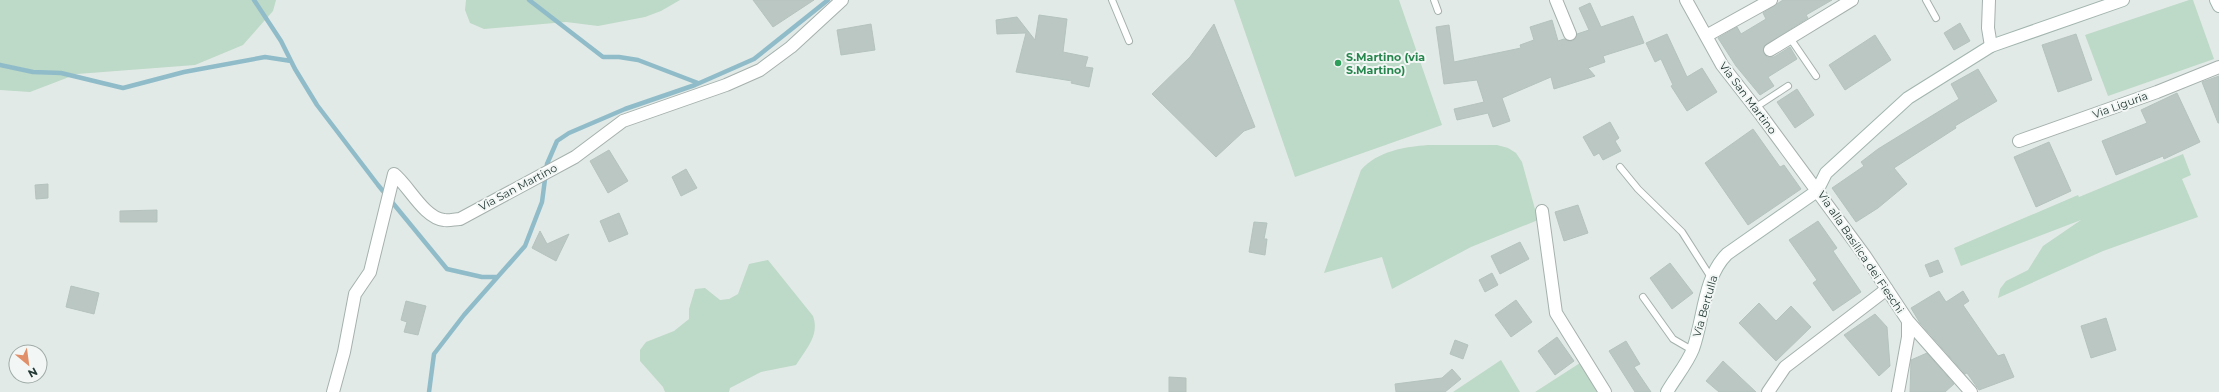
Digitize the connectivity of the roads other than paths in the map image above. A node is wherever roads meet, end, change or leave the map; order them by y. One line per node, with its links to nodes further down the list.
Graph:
1 (842, 0): 34 (street, Via San Martino)
2 (1112, 0): 18 (lane)
3 (1434, 0): 13 (lane)
4 (1556, 0): 15 (street)
5 (1686, 0): 16 (street, Via San Martino)
6 (1771, 0): 16 (street)
7 (1852, 0): 17 (street)
8 (1926, 0): 14 (lane)
9 (1989, 0): 19 (street)
10 (2123, 0): 19 (street, Via alla Basilica dei Fieschi)
11 (2216, 0): 12 (street)
12 (2219, 6)
13 (1438, 11)
14 (1936, 18)
15 (1570, 34)
16 (1706, 36): 24 (street, Via San Martino)
17 (1790, 38): 20 (street); 22 (lane)
18 (1128, 41)
19 (1991, 46): 27 (street, Via alla Basilica dei Fieschi)
20 (1770, 50)
21 (2219, 67): 25 (street, Via Liguria)
22 (1816, 76)
23 (1788, 86): 24 (lane)
24 (1756, 107): 27 (street, Via San Martino)
25 (2019, 141)
26 (1620, 167): 29 (lane)
27 (1817, 191): 29 (street, Via Bertulla); 30 (street, Via alla Basilica dei Fieschi)
28 (1542, 211): 35 (street)
29 (1712, 279): 33 (street, Via Bertulla)
30 (1887, 289): 32 (street, Via alla Basilica dei Fieschi); 37 (street)
31 (1643, 297): 33 (lane)
32 (1908, 321): 38 (street, Via alla Basilica dei Fieschi); 39 (street)
33 (1692, 350): 36 (street, Via Bertulla)
34 (333, 392)
35 (1605, 392)
36 (1667, 392)
37 (1768, 392)
38 (1898, 392)
39 (1971, 392)

